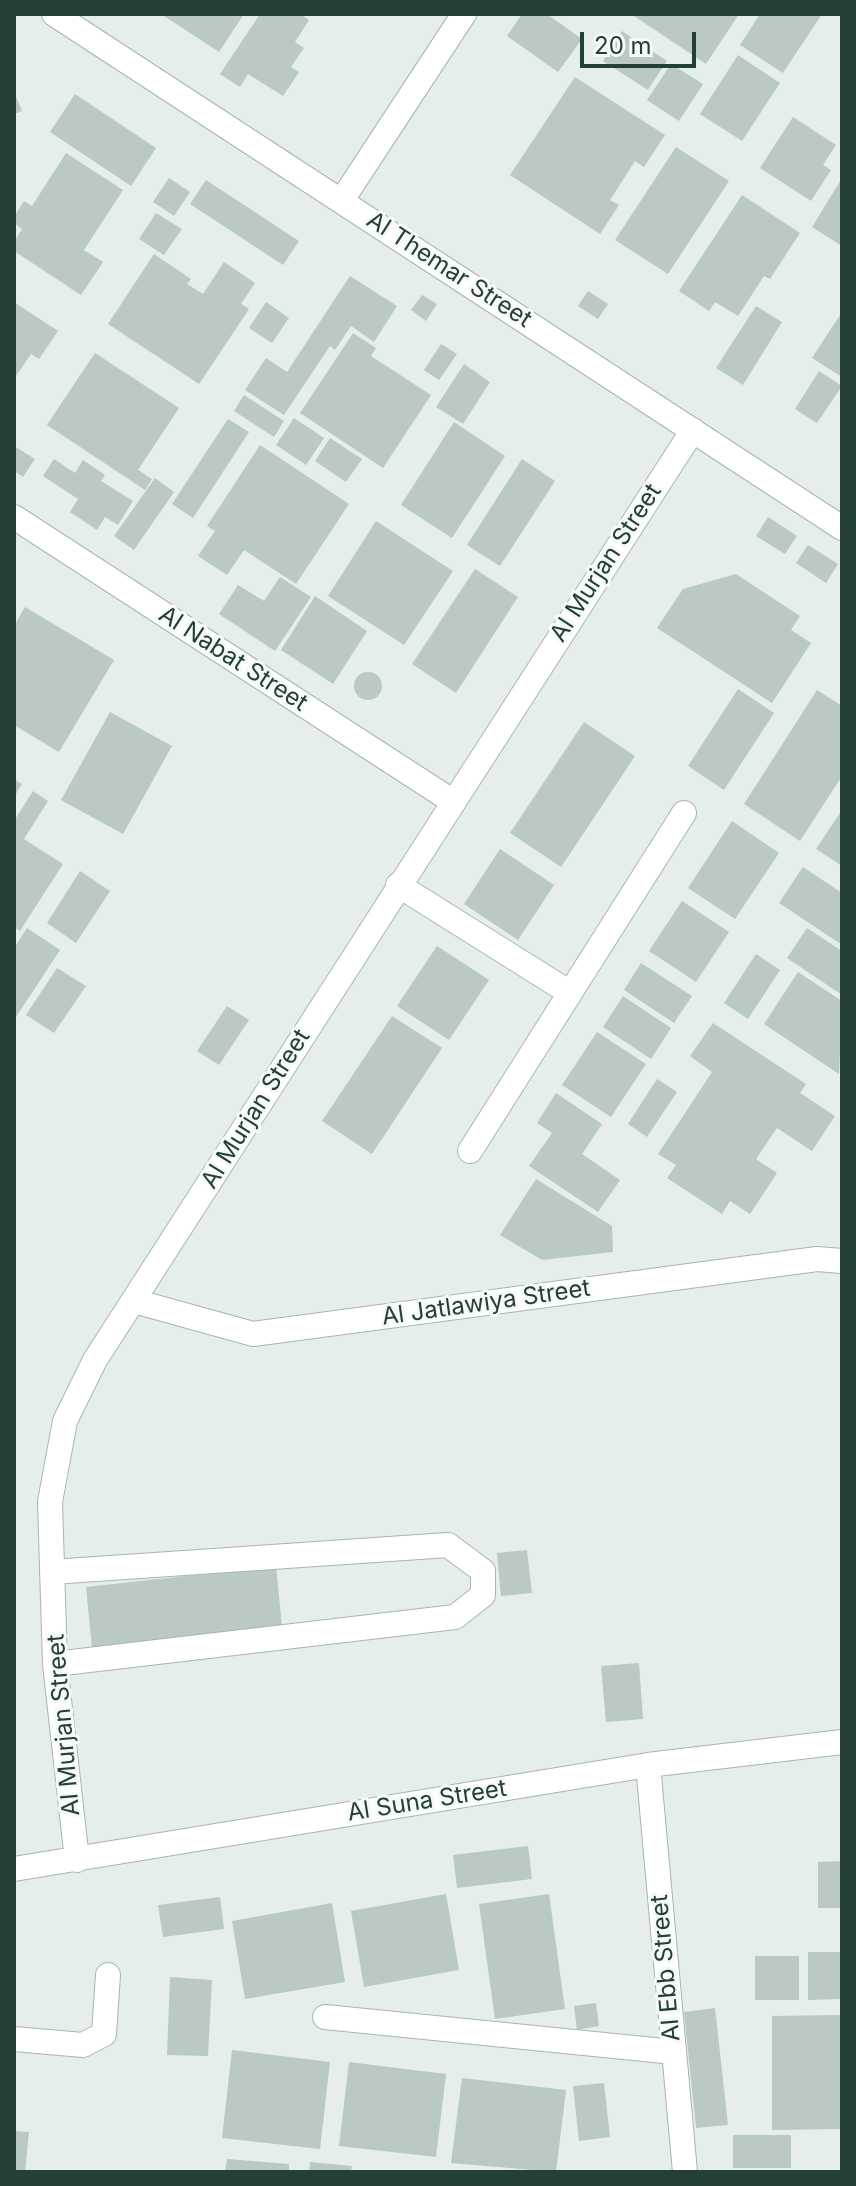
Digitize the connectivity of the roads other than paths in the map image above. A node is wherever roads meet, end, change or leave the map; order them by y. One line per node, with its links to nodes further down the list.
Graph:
1 (54, 14): 3 (street, Al Themar Street)
2 (464, 14): 3 (street)
3 (342, 200): 4 (street, Al Themar Street)
4 (693, 430): 6 (street, Al Themar Street); 7 (street, Al Murjan Street)
5 (14, 517): 7 (street, Al Nabat Street)
6 (842, 528)
7 (452, 801): 9 (street, Al Murjan Street)
8 (684, 813): 10 (street)
9 (398, 885): 10 (street); 13 (street, Al Murjan Street)
10 (570, 993): 11 (street)
11 (470, 1151)
12 (842, 1261): 13 (street, Al Jatlawiya Street)
13 (134, 1301): 14 (street, Al Murjan Street)
14 (52, 1572): 15 (street, Al Murjan Street); 15 (street)
15 (55, 1664): 18 (street, Al Murjan Street)
16 (842, 1742): 17 (street, Al Suna Street)
17 (648, 1765): 18 (street, Al Suna Street); 23 (street, Al Ebb Street)
18 (77, 1860): 19 (street, Al Suna Street)
19 (14, 1869)
20 (108, 1975): 22 (street)
21 (325, 2017): 23 (street)
22 (14, 2039)
23 (674, 2052): 24 (street, Al Ebb Street)
24 (685, 2172)

